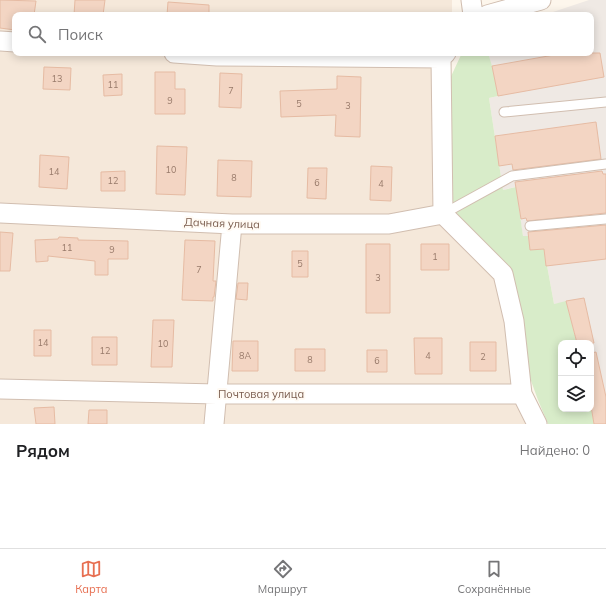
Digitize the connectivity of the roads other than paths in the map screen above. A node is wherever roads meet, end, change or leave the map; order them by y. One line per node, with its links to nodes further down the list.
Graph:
1 (471, 0): 3 (street)
2 (541, 0): 4 (street)
3 (473, 12)
4 (498, 12)
5 (0, 42): 6 (street)
6 (12, 42)
7 (217, 56): 8 (street)
8 (443, 56): 13 (street)
9 (606, 102): 10 (lane)
10 (504, 112)
11 (606, 164): 13 (lane)
12 (0, 213): 15 (street, Дачная улица)
13 (443, 214): 15 (street, Дачная улица); 19 (street)
14 (606, 219): 16 (lane)
15 (232, 224): 18 (street)
16 (530, 226)
17 (0, 389): 18 (street, Почтовая улица)
18 (217, 394): 19 (street, Почтовая улица); 20 (street)
19 (522, 394): 21 (street)
20 (214, 424)
21 (537, 424)

